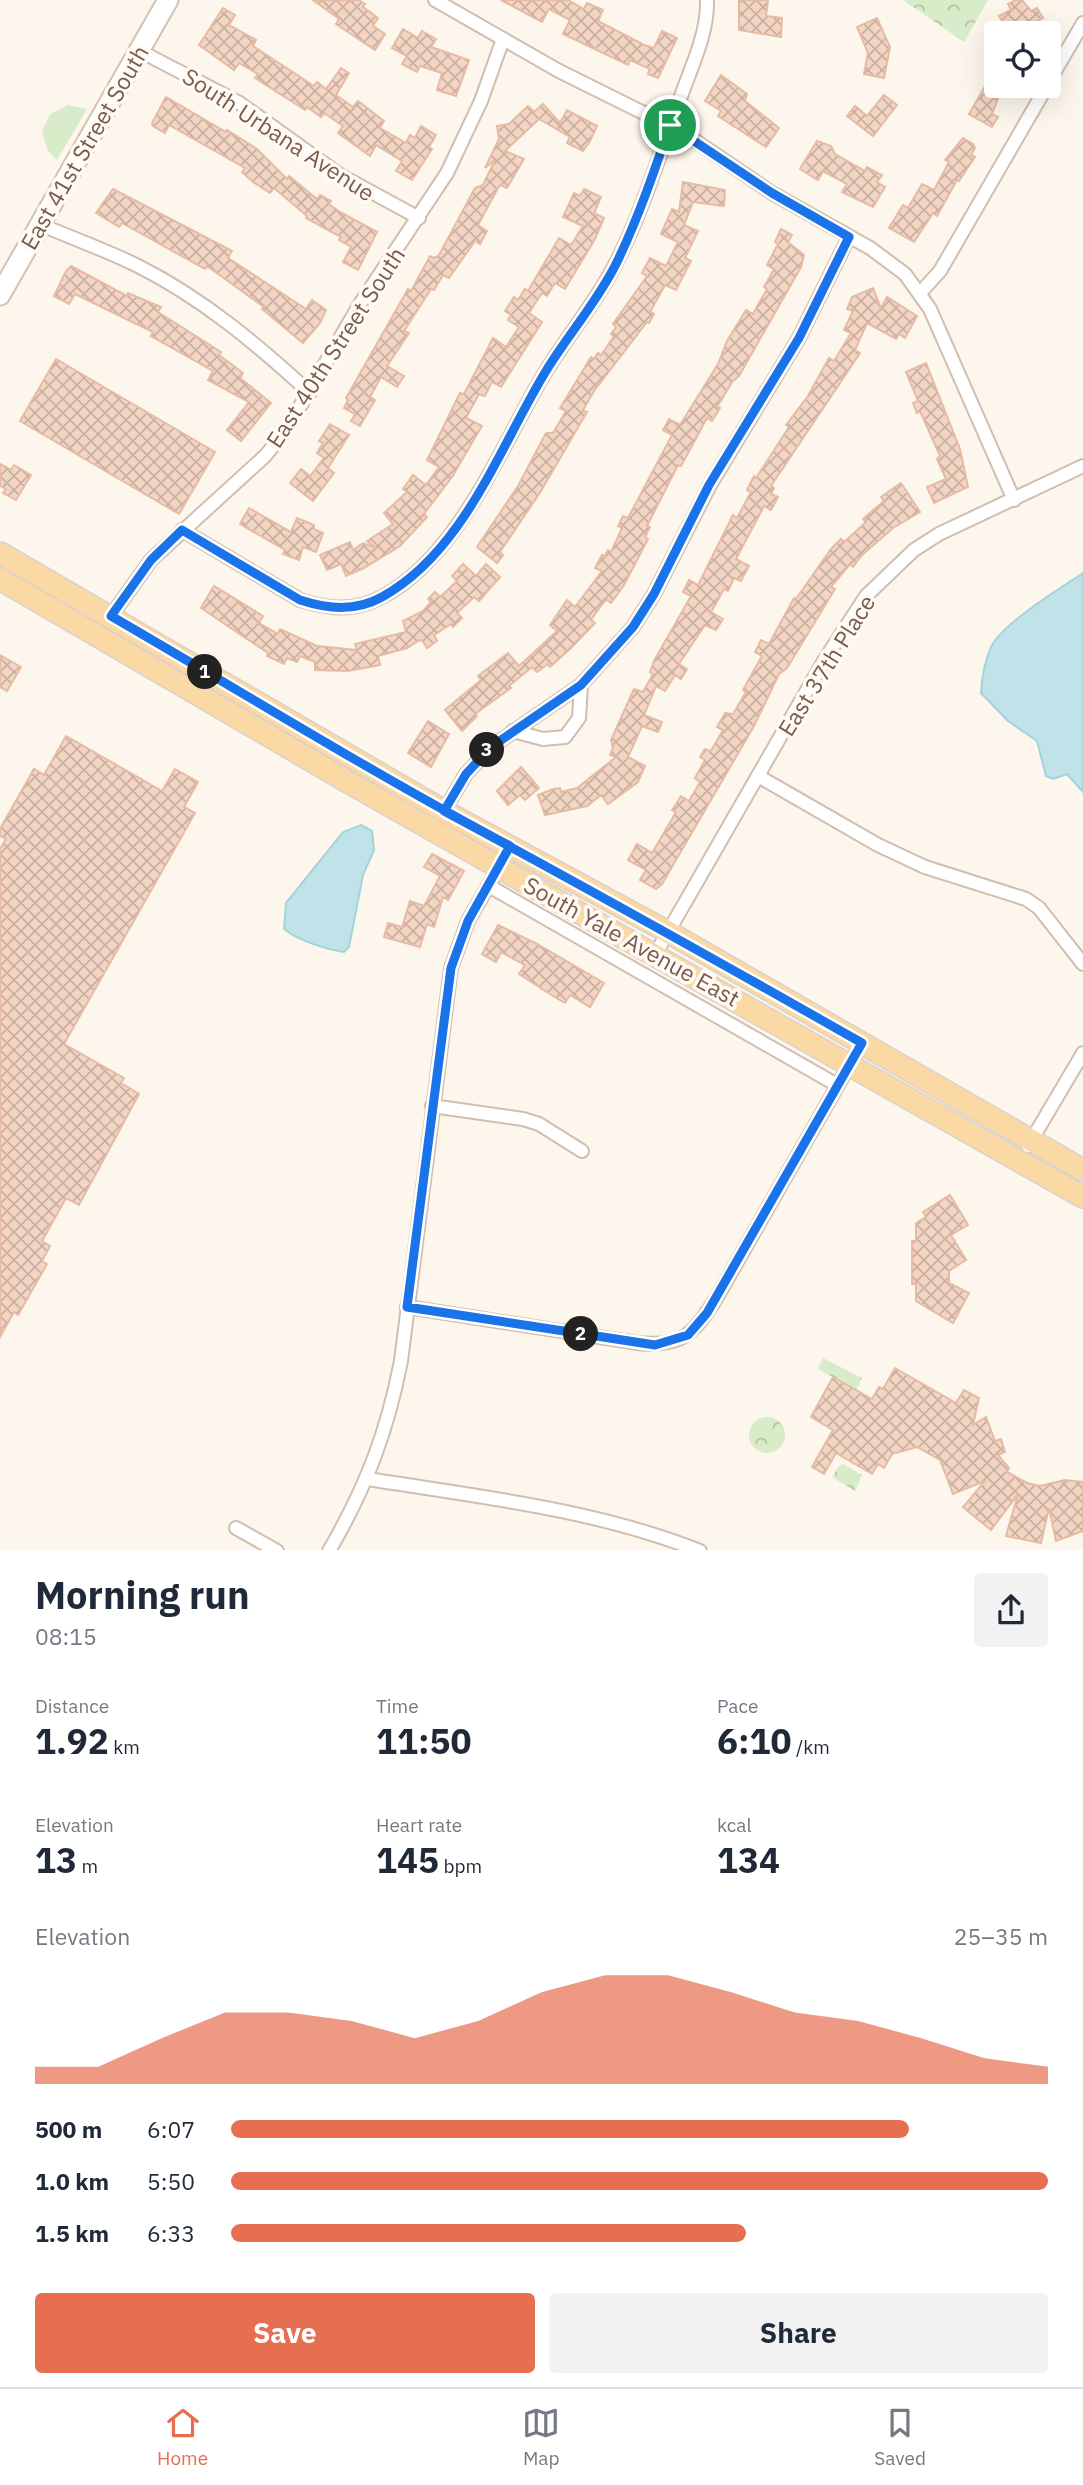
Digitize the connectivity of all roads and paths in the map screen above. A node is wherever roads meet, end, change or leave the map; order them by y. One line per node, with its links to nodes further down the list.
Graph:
1 (168, 0): 6 (main road, East 41st Street South)
2 (435, 0): 5 (street)
3 (707, 0): 9 (street)
4 (1083, 23): 7 (street)
5 (503, 40): 9 (street); 10 (street, East 40th Street South)
6 (138, 50): 10 (street, South Urbana Avenue); 11 (main road, East 41st Street South)
7 (1061, 62)
8 (1040, 98): 13 (street)
9 (670, 125): 12 (street); 18 (street)
10 (419, 218): 15 (street, East 40th Street South)
11 (39, 224): 14 (main road, East 41st Street South); 15 (street)
12 (849, 237): 13 (street); 22 (street)
13 (921, 292): 17 (street)
14 (0, 295)
15 (310, 393): 18 (street, East 40th Street South)
16 (1083, 466): 17 (street, East 37th Place)
17 (1014, 500): 24 (street, East 37th Place)
18 (182, 530): 21 (street, East 40th Street South)
19 (0, 553): 21 (main road, South Yale Avenue East)
20 (0, 579): 27 (main road, South Yale Avenue East)
21 (111, 616): 25 (main road, South Yale Avenue East)
22 (581, 685): 23 (street); 23 (street)
23 (513, 731): 25 (street)
24 (758, 776): 29 (street, East 37th Place); 31 (street)
25 (444, 811): 26 (main road, South Yale Avenue East)
26 (510, 846): 27 (street); 29 (main road, South Yale Avenue East)
27 (499, 867): 28 (street); 30 (main road, South Yale Avenue East)
28 (489, 886): 35 (street, South Yale Avenue East); 36 (street)
29 (668, 932): 30 (street, East 37th Place); 32 (main road, South Yale Avenue East)
30 (656, 953): 34 (main road, South Yale Avenue East)
31 (1083, 964)
32 (862, 1043): 34 (street); 37 (main road, South Yale Avenue East)
33 (1083, 1053): 37 (street)
34 (850, 1063): 35 (street); 39 (main road, South Yale Avenue East)
35 (837, 1085): 42 (street)
36 (432, 1106): 38 (street); 42 (street)
37 (1031, 1140): 39 (street); 40 (main road, South Yale Avenue East)
38 (582, 1151)
39 (1019, 1160): 41 (main road, South Yale Avenue East)
40 (1083, 1170)
41 (1083, 1197)
42 (407, 1307): 43 (street)
43 (368, 1479): 46 (street); 47 (street)
44 (236, 1528): 45 (street)
45 (277, 1550)
46 (329, 1550)
47 (700, 1550)

